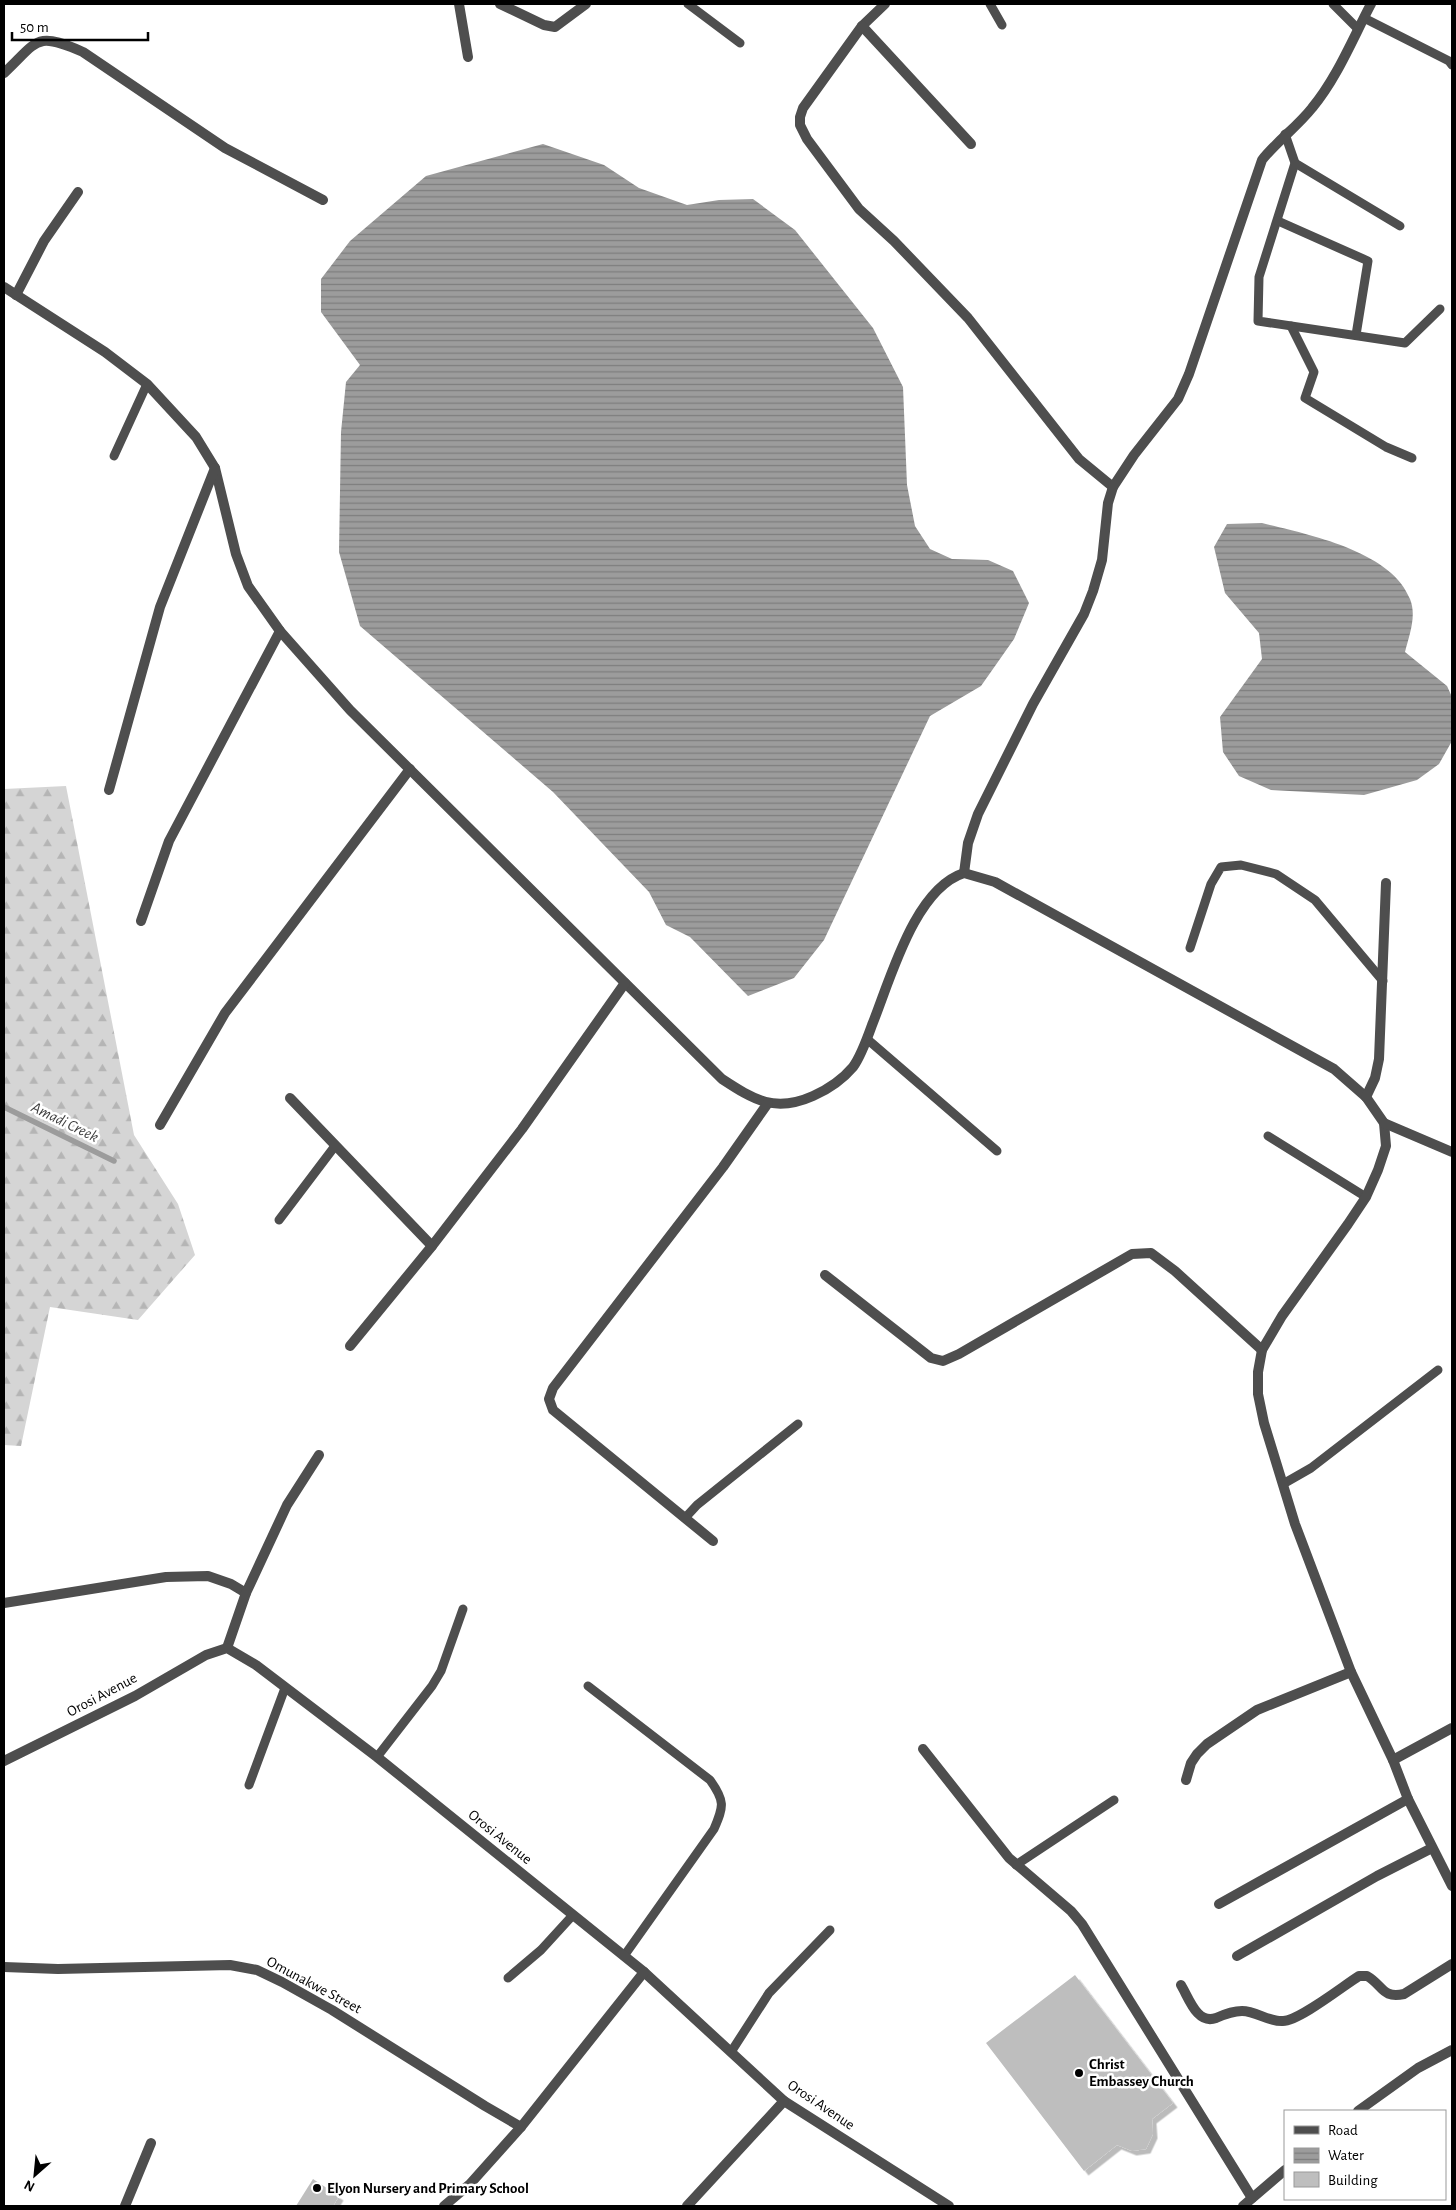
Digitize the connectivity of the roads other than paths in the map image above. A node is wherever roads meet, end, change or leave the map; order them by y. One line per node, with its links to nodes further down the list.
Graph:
1 (459, 4): 14 (street)
2 (500, 4): 3 (street)
3 (586, 4)
4 (688, 4): 13 (lane)
5 (885, 4): 11 (street)
6 (990, 4): 10 (lane)
7 (1333, 4): 12 (lane)
8 (1371, 4): 9 (street)
9 (1364, 18): 12 (street); 15 (lane)
10 (1002, 25)
11 (862, 26): 18 (street); 33 (street)
12 (1358, 29): 17 (street)
13 (740, 43)
14 (468, 57)
15 (1452, 66)
16 (4, 73): 21 (street)
17 (1285, 134): 19 (lane); 33 (street)
18 (971, 144)
19 (1295, 163): 22 (lane); 23 (lane)
20 (78, 192): 25 (street)
21 (323, 200)
22 (1278, 221): 27 (lane); 28 (lane)
23 (1400, 226)
24 (4, 287): 25 (street)
25 (16, 295): 29 (street)
26 (1440, 310): 28 (lane)
27 (1291, 326): 28 (lane); 31 (lane)
28 (1356, 335)
29 (146, 384): 30 (lane); 32 (street)
30 (114, 456)
31 (1412, 458)
32 (215, 468): 34 (street); 36 (street)
33 (1113, 487): 37 (street)
34 (280, 631): 35 (street); 39 (street)
35 (410, 769): 42 (street); 48 (street)
36 (109, 790)
37 (964, 873): 43 (street); 44 (street)
38 (1386, 883): 41 (street)
39 (141, 922)
40 (1190, 948): 41 (lane)
41 (1383, 981): 44 (street)
42 (625, 984): 46 (street); 55 (street)
43 (867, 1039): 46 (street); 51 (lane)
44 (1366, 1097): 47 (street)
45 (290, 1098): 50 (street)
46 (768, 1103): 63 (street)
47 (1384, 1123): 52 (street); 53 (street)
48 (160, 1125)
49 (1268, 1136): 53 (lane)
50 (336, 1146): 54 (lane); 55 (street)
51 (996, 1151)
52 (1452, 1152)
53 (1366, 1197): 58 (street)
54 (279, 1220)
55 (432, 1246): 57 (street)
56 (825, 1275): 58 (street)
57 (350, 1346)
58 (1262, 1350): 62 (street)
59 (1438, 1370): 62 (lane)
60 (798, 1424): 63 (lane)
61 (319, 1455): 65 (street)
62 (1283, 1484): 69 (street)
63 (685, 1518): 64 (street)
64 (713, 1541)
65 (246, 1593): 66 (street); 68 (street)
66 (4, 1603)
67 (463, 1609): 74 (lane)
68 (227, 1648): 71 (street, Orosi Avenue); 76 (street, Orosi Avenue)
69 (1351, 1672): 75 (street); 77 (street)
70 (588, 1686): 87 (lane)
71 (285, 1688): 74 (street, Orosi Avenue); 78 (lane)
72 (1452, 1728): 75 (street)
73 (923, 1749): 82 (street)
74 (377, 1757): 85 (street, Orosi Avenue)
75 (1393, 1760): 79 (street)
76 (4, 1761)
77 (1186, 1780)
78 (249, 1785)
79 (1408, 1799): 81 (street); 84 (street)
80 (1114, 1800): 82 (lane)
81 (1432, 1848): 83 (street); 88 (street)
82 (1016, 1865): 101 (street)
83 (1452, 1886)
84 (1219, 1904)
85 (573, 1915): 87 (street, Orosi Avenue); 92 (lane)
86 (830, 1930): 95 (lane)
87 (624, 1956): 91 (street, Orosi Avenue)
88 (1237, 1956)
89 (1452, 1964): 93 (street)
90 (4, 1967): 98 (street, Omunakwe Street)
91 (644, 1972): 95 (street, Orosi Avenue); 98 (street)
92 (508, 1978)
93 (1181, 1985)
94 (1452, 2050): 97 (street)
95 (731, 2052): 96 (street, Orosi Avenue)
96 (784, 2101): 104 (street); 105 (street, Orosi Avenue)
97 (1359, 2110)
98 (521, 2127): 103 (street)
99 (150, 2143): 102 (street)
100 (1284, 2171): 101 (street)
101 (1252, 2198): 106 (street)
102 (125, 2206)
103 (444, 2206)
104 (687, 2206)
105 (949, 2206)
106 (1243, 2206)

